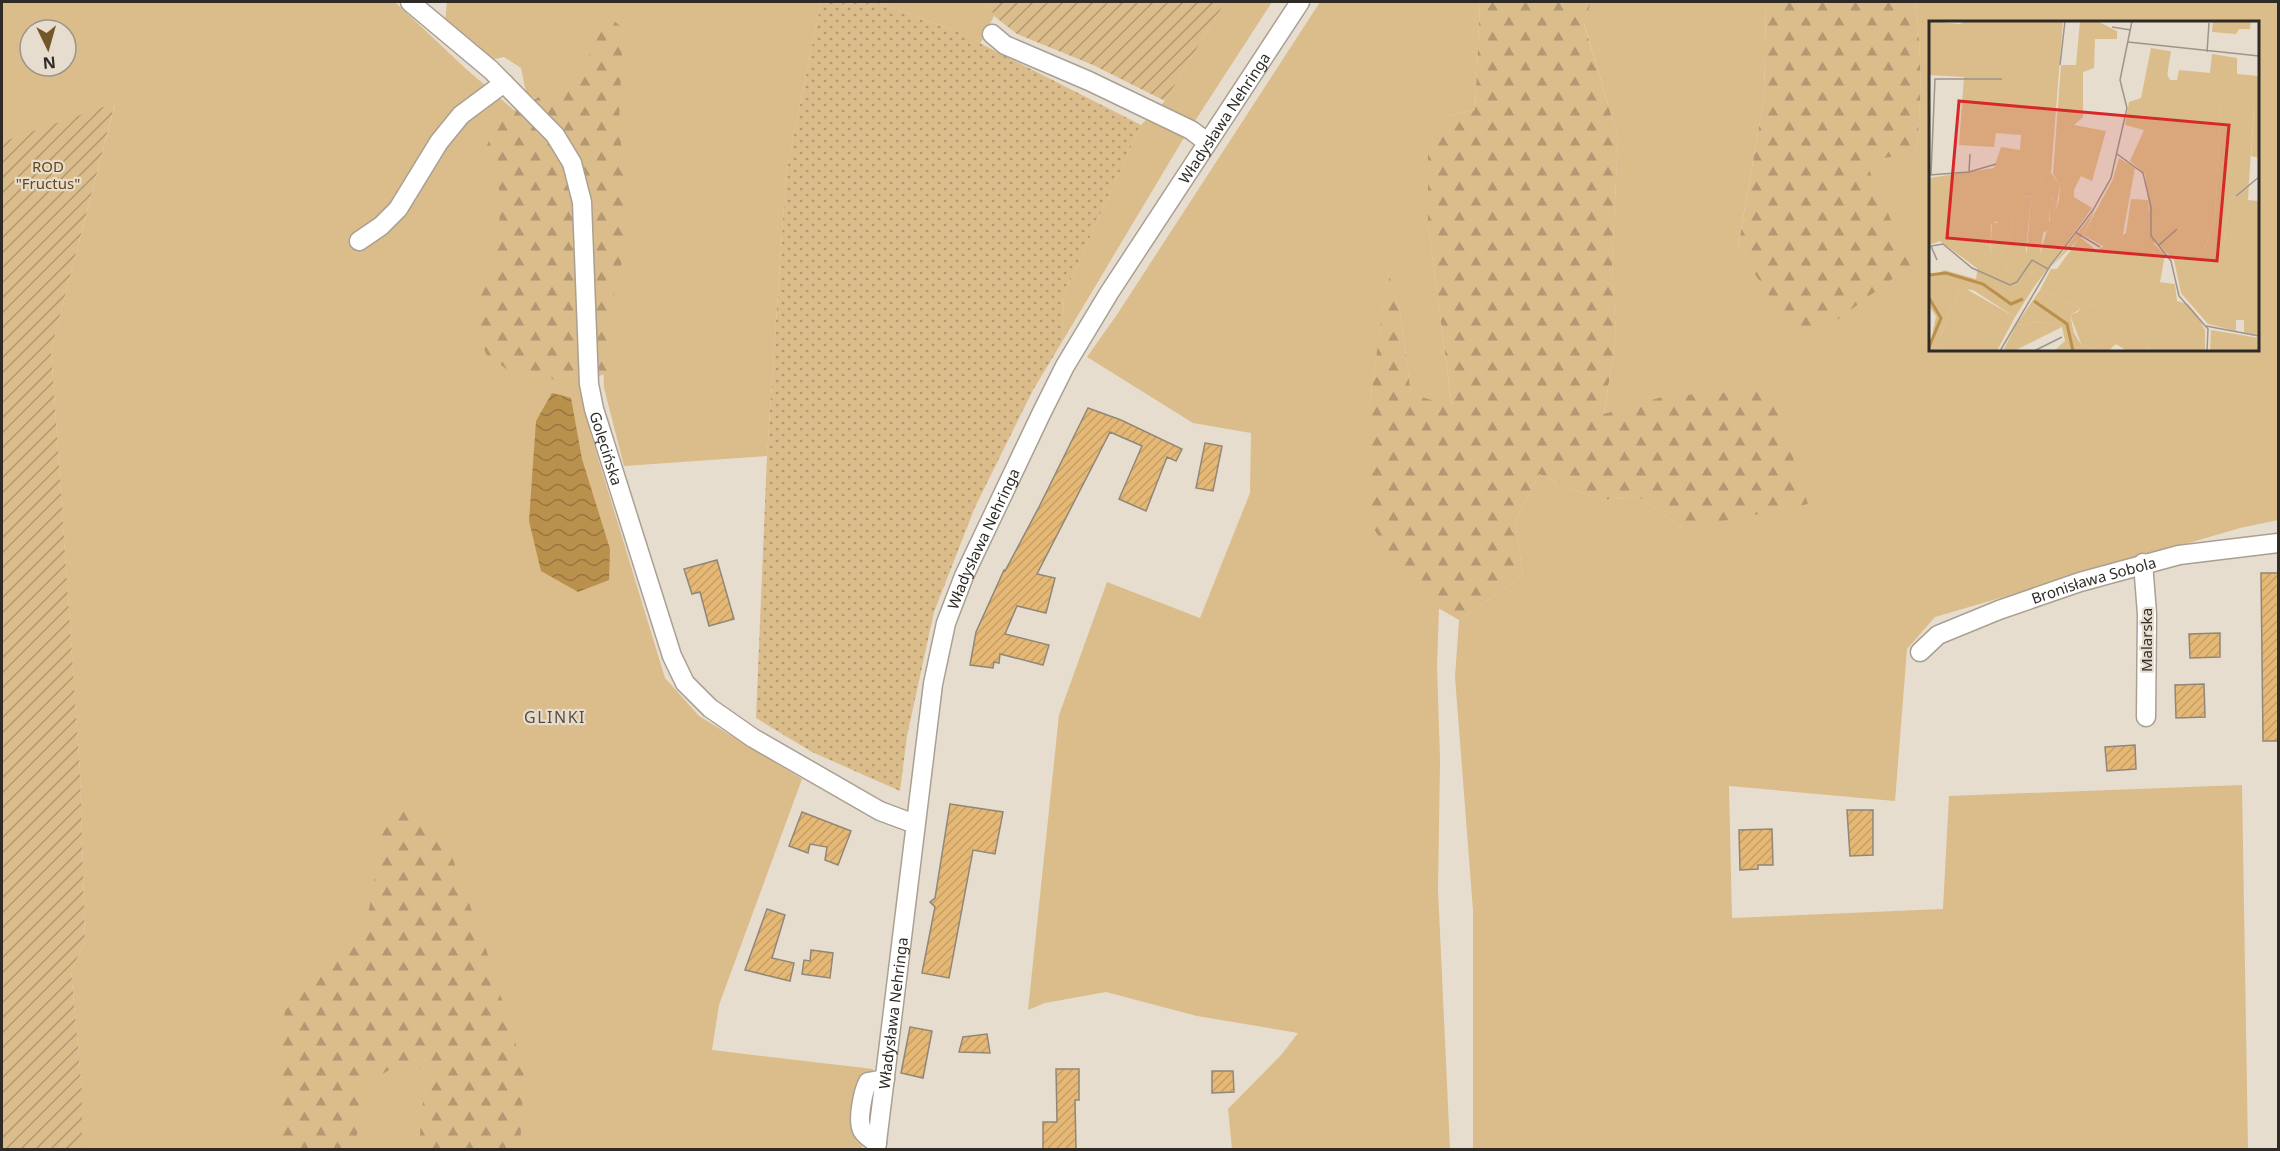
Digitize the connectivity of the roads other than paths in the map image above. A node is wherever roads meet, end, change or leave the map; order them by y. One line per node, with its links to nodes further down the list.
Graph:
1 (410, 2): 4 (street, Golęcińska)
2 (1300, 2): 5 (street, Władysława Nehringa)
3 (992, 34): 5 (street)
4 (504, 83): 6 (street); 11 (street, Golęcińska)
5 (1207, 142): 11 (street, Władysława Nehringa)
6 (359, 242)
7 (2278, 543): 8 (street, Bronisława Sobola)
8 (2143, 563): 9 (street, Bronisława Sobola); 10 (street, Malarska)
9 (1920, 652)
10 (2146, 717)
11 (915, 824): 12 (street, Władysława Nehringa)
12 (877, 1146)

